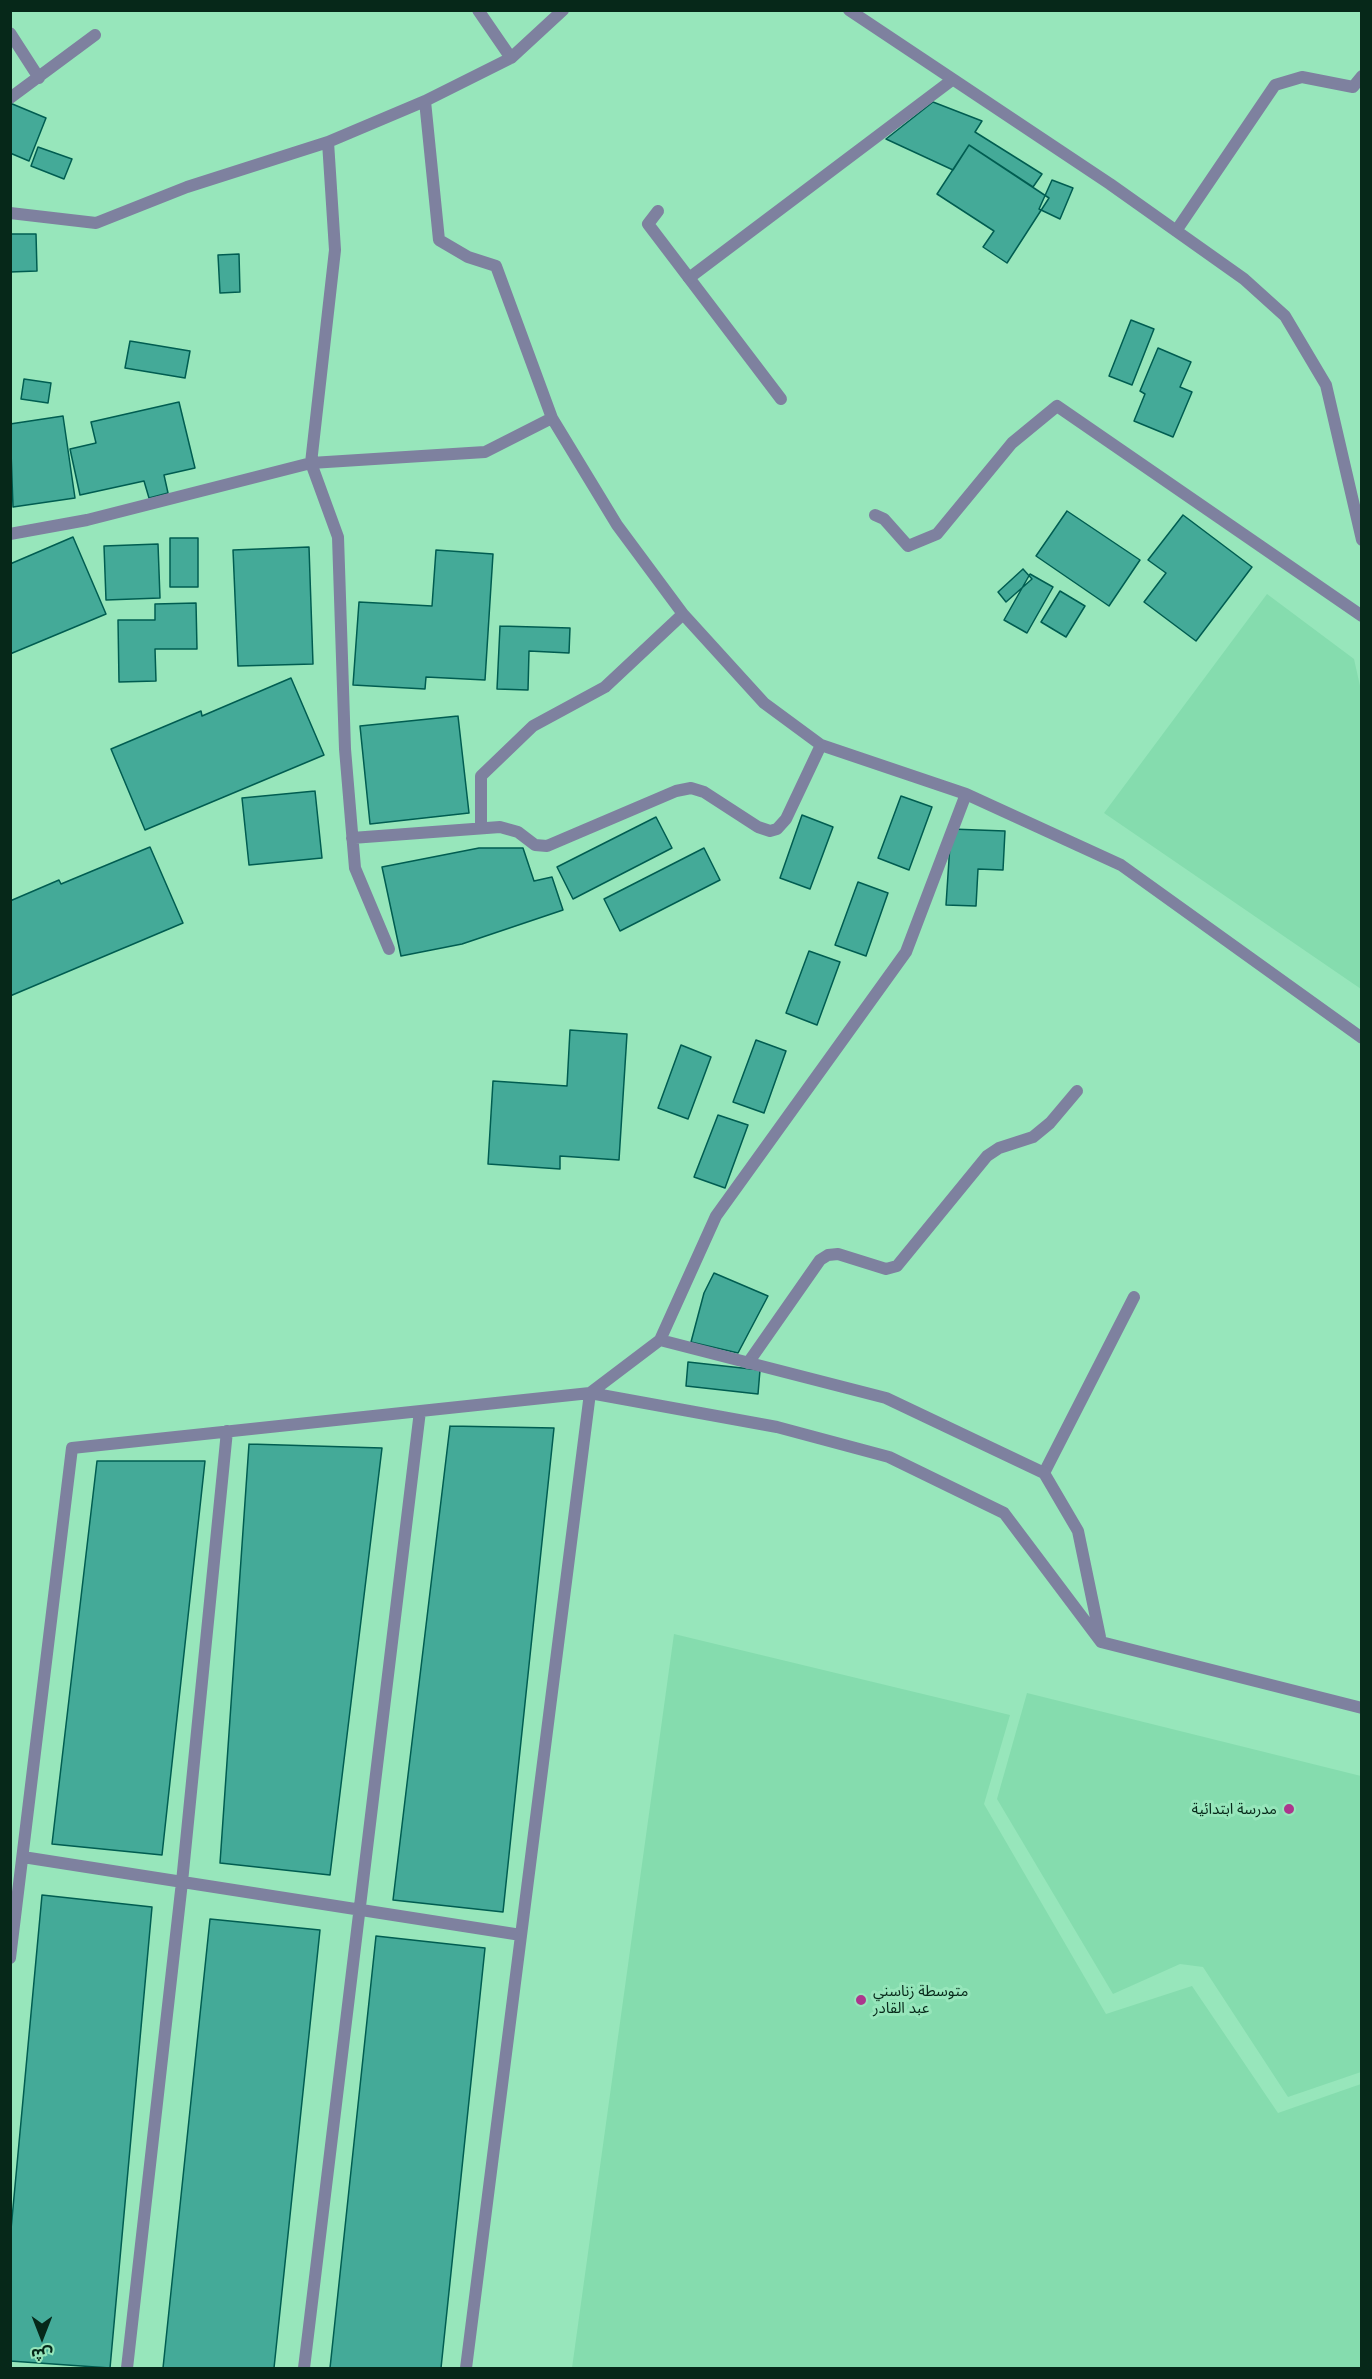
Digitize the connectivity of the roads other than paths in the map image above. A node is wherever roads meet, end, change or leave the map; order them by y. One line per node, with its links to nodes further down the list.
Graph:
1 (477, 10): 6 (street)
2 (563, 10): 6 (street)
3 (849, 10): 9 (street)
4 (10, 33): 8 (street)
5 (95, 35): 8 (street)
6 (511, 58): 11 (street)
7 (1362, 76): 15 (street)
8 (39, 78): 10 (street)
9 (952, 80): 15 (street); 16 (street)
10 (10, 98)
11 (425, 101): 12 (street); 18 (street)
12 (328, 142): 14 (street); 19 (street)
13 (658, 211): 16 (street)
14 (10, 213)
15 (1176, 231): 22 (street)
16 (689, 278): 17 (street)
17 (781, 399)
18 (552, 418): 19 (street); 23 (street)
19 (311, 463): 21 (street); 28 (street)
20 (875, 515): 24 (street)
21 (10, 534)
22 (1362, 540)
23 (683, 614): 25 (street); 27 (street)
24 (1362, 616)
25 (821, 745): 26 (street); 27 (street)
26 (966, 794): 30 (street); 33 (street)
27 (481, 827): 28 (street)
28 (352, 838): 29 (street)
29 (389, 949)
30 (1362, 1038)
31 (1077, 1091): 34 (street)
32 (1134, 1297): 38 (street)
33 (660, 1340): 34 (street); 35 (street)
34 (748, 1363): 38 (street)
35 (590, 1393): 36 (street); 39 (street); 44 (street)
36 (420, 1410): 37 (street); 43 (street)
37 (227, 1431): 41 (street); 42 (street)
38 (1044, 1473): 39 (street)
39 (1101, 1642): 40 (street)
40 (1362, 1708)
41 (22, 1857): 42 (street); 45 (street)
42 (182, 1882): 43 (street); 46 (street)
43 (358, 1909): 44 (street); 47 (street)
44 (521, 1935): 48 (street)
45 (10, 1958)
46 (127, 2368)
47 (304, 2368)
48 (466, 2368)

